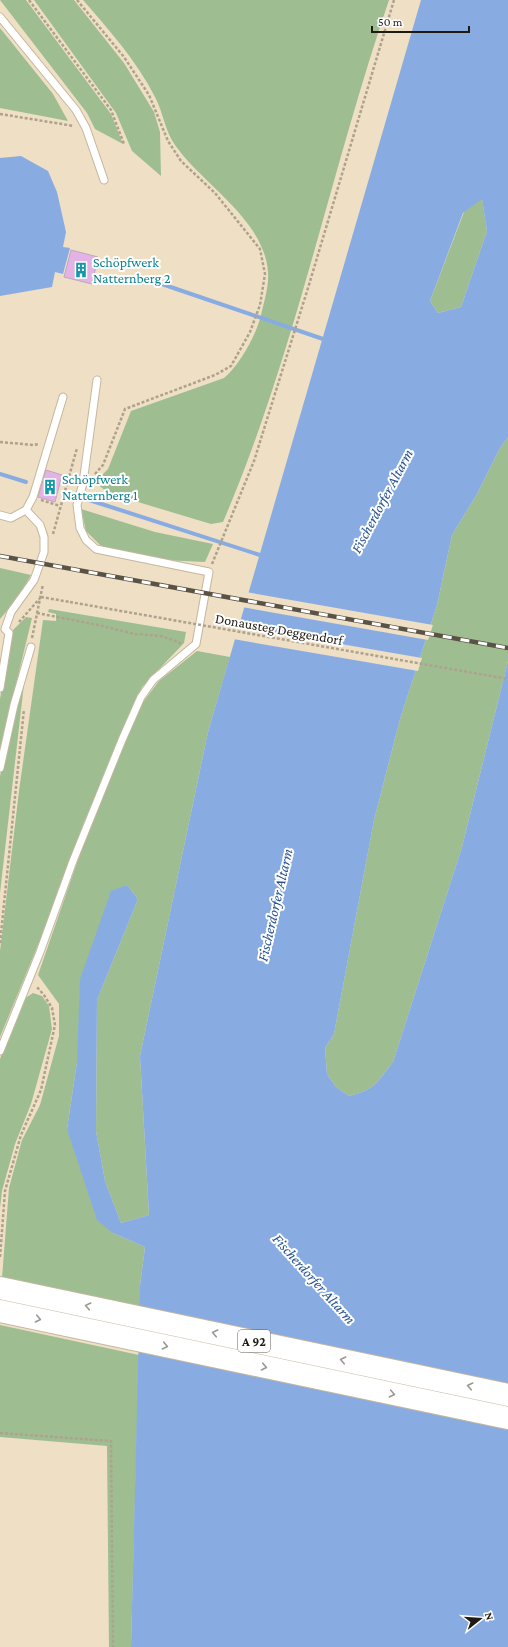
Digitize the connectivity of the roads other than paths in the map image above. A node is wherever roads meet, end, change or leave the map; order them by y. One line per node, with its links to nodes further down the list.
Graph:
1 (0, 17): 2 (lane)
2 (104, 180)
3 (97, 380): 11 (lane)
4 (63, 397): 5 (lane)
5 (26, 510): 6 (lane); 7 (lane)
6 (0, 515)
7 (2, 629): 9 (lane)
8 (31, 647): 10 (lane)
9 (0, 688)
10 (0, 768)
11 (0, 1051)
12 (0, 1288): 14 (highway, A 92, one-way to 12)
13 (0, 1311): 15 (highway, A 92, one-way to 15)
14 (508, 1395)
15 (508, 1418)

